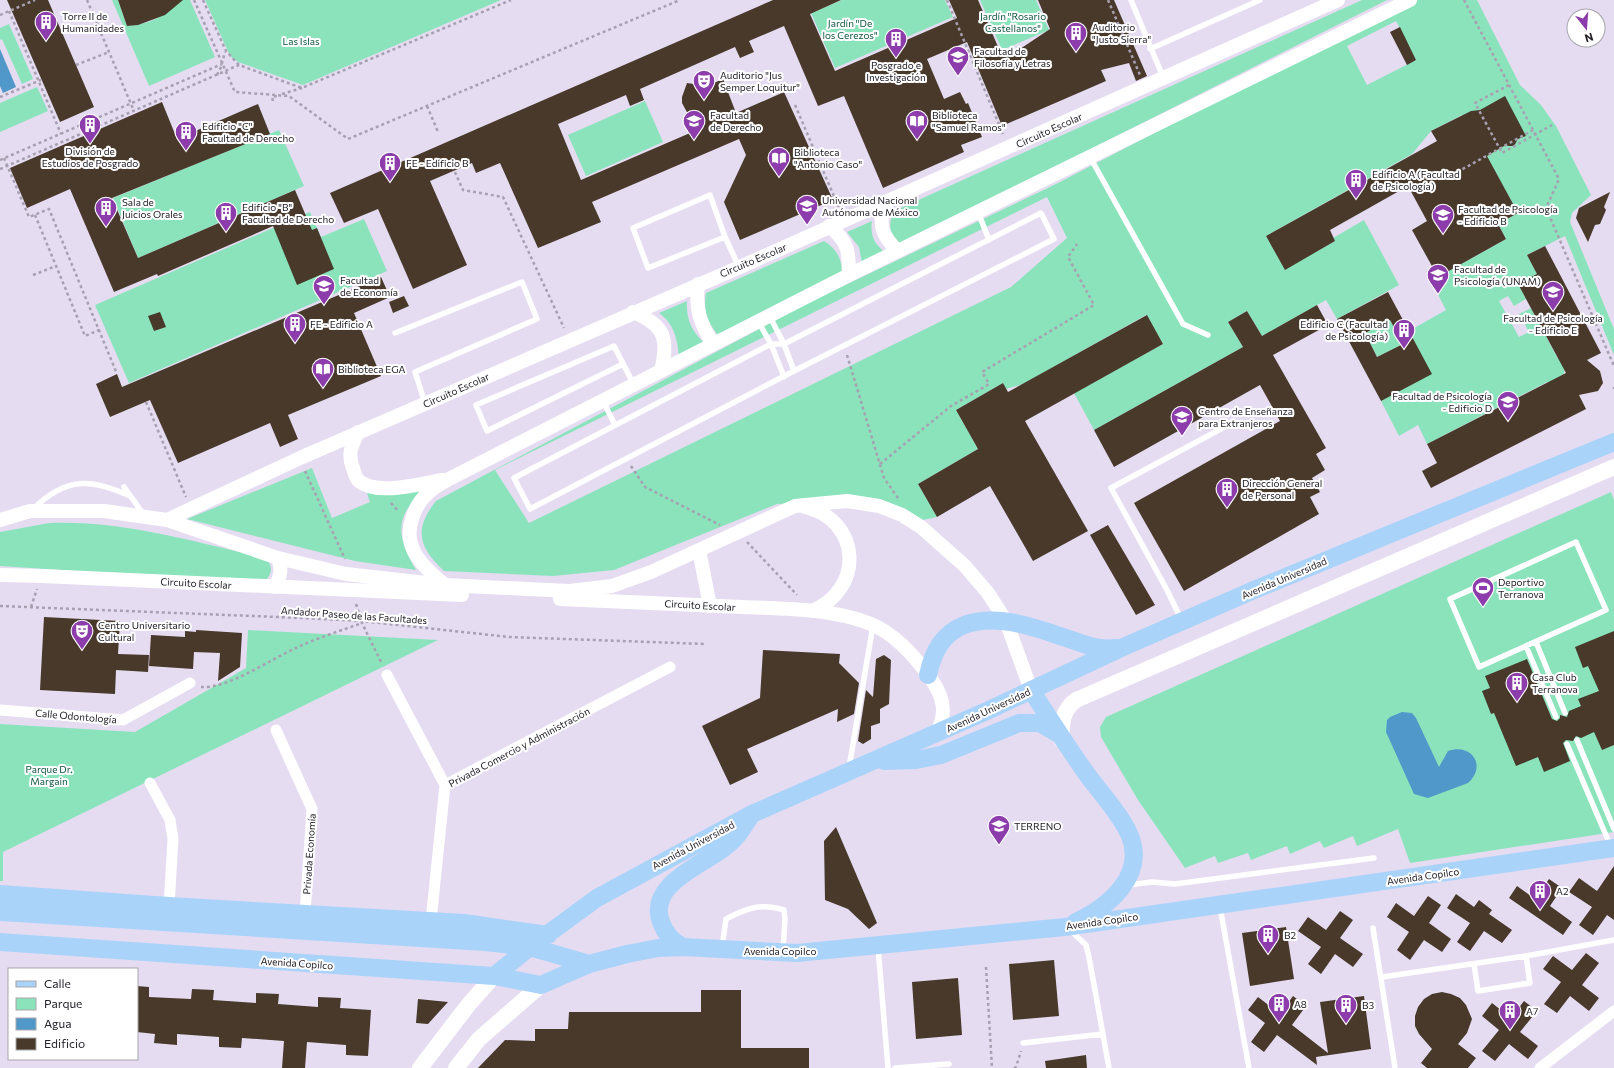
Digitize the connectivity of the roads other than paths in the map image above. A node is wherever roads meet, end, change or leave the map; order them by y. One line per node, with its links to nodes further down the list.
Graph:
1 (1131, 0): 5 (lane)
2 (1260, 0): 5 (lane)
3 (1338, 0): 6 (street, Circuito Escolar)
4 (1410, 0): 7 (street)
5 (1150, 49): 6 (lane)
6 (1164, 79): 8 (street, Circuito Escolar)
7 (1090, 156): 9 (street); 20 (lane)
8 (883, 203): 10 (street, Circuito Escolar); 13 (street)
9 (978, 212): 12 (lane); 13 (street)
10 (830, 226): 14 (street, Circuito Escolar); 15 (street)
11 (725, 237): 11 (lane); 14 (lane)
12 (989, 240): 23 (lane); 26 (lane)
13 (898, 251): 15 (street)
14 (740, 267): 16 (street, Circuito Escolar)
15 (849, 275): 18 (street)
16 (698, 284): 17 (street, Circuito Escolar); 21 (street)
17 (633, 312): 25 (street); 29 (street, Circuito Escolar)
18 (764, 318): 21 (street); 22 (lane); 23 (lane)
19 (395, 332): 29 (lane)
20 (1208, 335)
21 (713, 344): 25 (street)
22 (771, 344): 23 (lane); 27 (lane); 32 (lane)
23 (784, 344): 26 (lane)
24 (623, 364): 24 (lane); 28 (lane)
25 (662, 371): 28 (street)
26 (794, 371): 27 (lane)
27 (784, 377): 32 (lane)
28 (636, 387): 36 (street)
29 (425, 403): 33 (street, Circuito Escolar)
30 (606, 407): 32 (lane)
31 (1230, 424): 52 (lane)
32 (616, 425)
33 (358, 432): 36 (street); 43 (street, Circuito Escolar)
34 (1614, 442): 52 (main road, Avenida Universidad)
35 (1614, 467): 67 (main road)
36 (449, 479): 47 (street)
37 (124, 487): 38 (lane)
38 (130, 496): 40 (lane); 41 (lane)
39 (795, 506): 44 (street); 50 (street); 51 (street)
40 (30, 511): 41 (street); 42 (street)
41 (146, 517): 43 (street)
42 (0, 520)
43 (167, 520): 45 (street)
44 (699, 550): 47 (street); 49 (street)
45 (278, 558): 47 (street); 48 (street)
46 (0, 575): 48 (street, Circuito Escolar)
47 (445, 585)
48 (275, 587): 49 (street, Circuito Escolar)
49 (710, 606): 50 (street, Circuito Escolar)
50 (812, 611): 53 (street, Circuito Escolar)
51 (1006, 621): 56 (main road); 58 (main road); 61 (street)
52 (1182, 621): 56 (main road, Avenida Universidad)
53 (873, 625): 58 (street, Circuito Escolar); 71 (lane)
54 (1536, 642): 55 (lane); 55 (lane); 63 (lane)
55 (1526, 646): 64 (lane)
56 (1121, 648): 61 (main road, Avenida Universidad)
57 (670, 667): 73 (street, Privada Comercio y Administración)
58 (928, 674): 66 (street, Circuito Escolar)
59 (387, 675): 73 (street)
60 (188, 684): 62 (street, Calle Odontología)
61 (1031, 690): 66 (main road, Avenida Universidad); 67 (main road)
62 (0, 710)
63 (1565, 712)
64 (1556, 717)
65 (276, 730): 83 (street, Privada Economía)
66 (935, 735): 70 (main road, Avenida Universidad)
67 (1062, 740): 70 (main road); 78 (main road)
68 (1577, 740): 75 (lane)
69 (1567, 744): 76 (lane)
70 (873, 762): 71 (main road, Avenida Universidad)
71 (848, 773): 74 (main road, Avenida Universidad)
72 (150, 784): 81 (street)
73 (445, 784): 84 (street, Privada Comercio y Administración)
74 (752, 814): 87 (main road, Avenida Universidad); 92 (main road)
75 (1614, 829)
76 (1613, 849): 80 (main road, Avenida Copilco)
77 (1374, 858): 78 (lane)
78 (1123, 886): 85 (main road)
79 (0, 894): 81 (main road)
80 (1220, 904): 85 (main road, Avenida Copilco); 110 (lane)
81 (169, 906): 83 (main road)
82 (0, 912): 91 (main road)
83 (305, 914): 84 (main road)
84 (431, 921): 87 (main road)
85 (1065, 927): 90 (main road, Avenida Copilco); 102 (lane)
86 (1373, 928): 99 (lane)
87 (548, 935): 91 (main road, Avenida Universidad)
88 (1614, 940): 95 (lane)
89 (0, 942): 98 (main road, Avenida Copilco)
90 (878, 946): 94 (main road, Avenida Copilco); 107 (lane)
91 (530, 947): 96 (main road); 98 (main road, Avenida Universidad)
92 (683, 947): 93 (main road, Avenida Copilco); 96 (main road, Avenida Copilco)
93 (722, 950): 94 (main road, Avenida Copilco); 94 (lane)
94 (783, 952)
95 (1526, 956): 97 (lane); 97 (lane)
96 (588, 964): 100 (main road, Avenida Copilco)
97 (1474, 964): 99 (lane)
98 (494, 976): 100 (main road, Avenida Copilco); 105 (main road, Avenida Universidad)
99 (1382, 977): 111 (lane)
100 (541, 985): 106 (main road)
101 (1614, 1011): 112 (street)
102 (1103, 1034): 103 (lane); 109 (lane)
103 (1023, 1043)
104 (949, 1064): 108 (lane)
105 (420, 1068)
106 (456, 1068)
107 (888, 1068)
108 (895, 1068)
109 (1109, 1068)
110 (1248, 1068)
111 (1395, 1068)
112 (1540, 1068)

